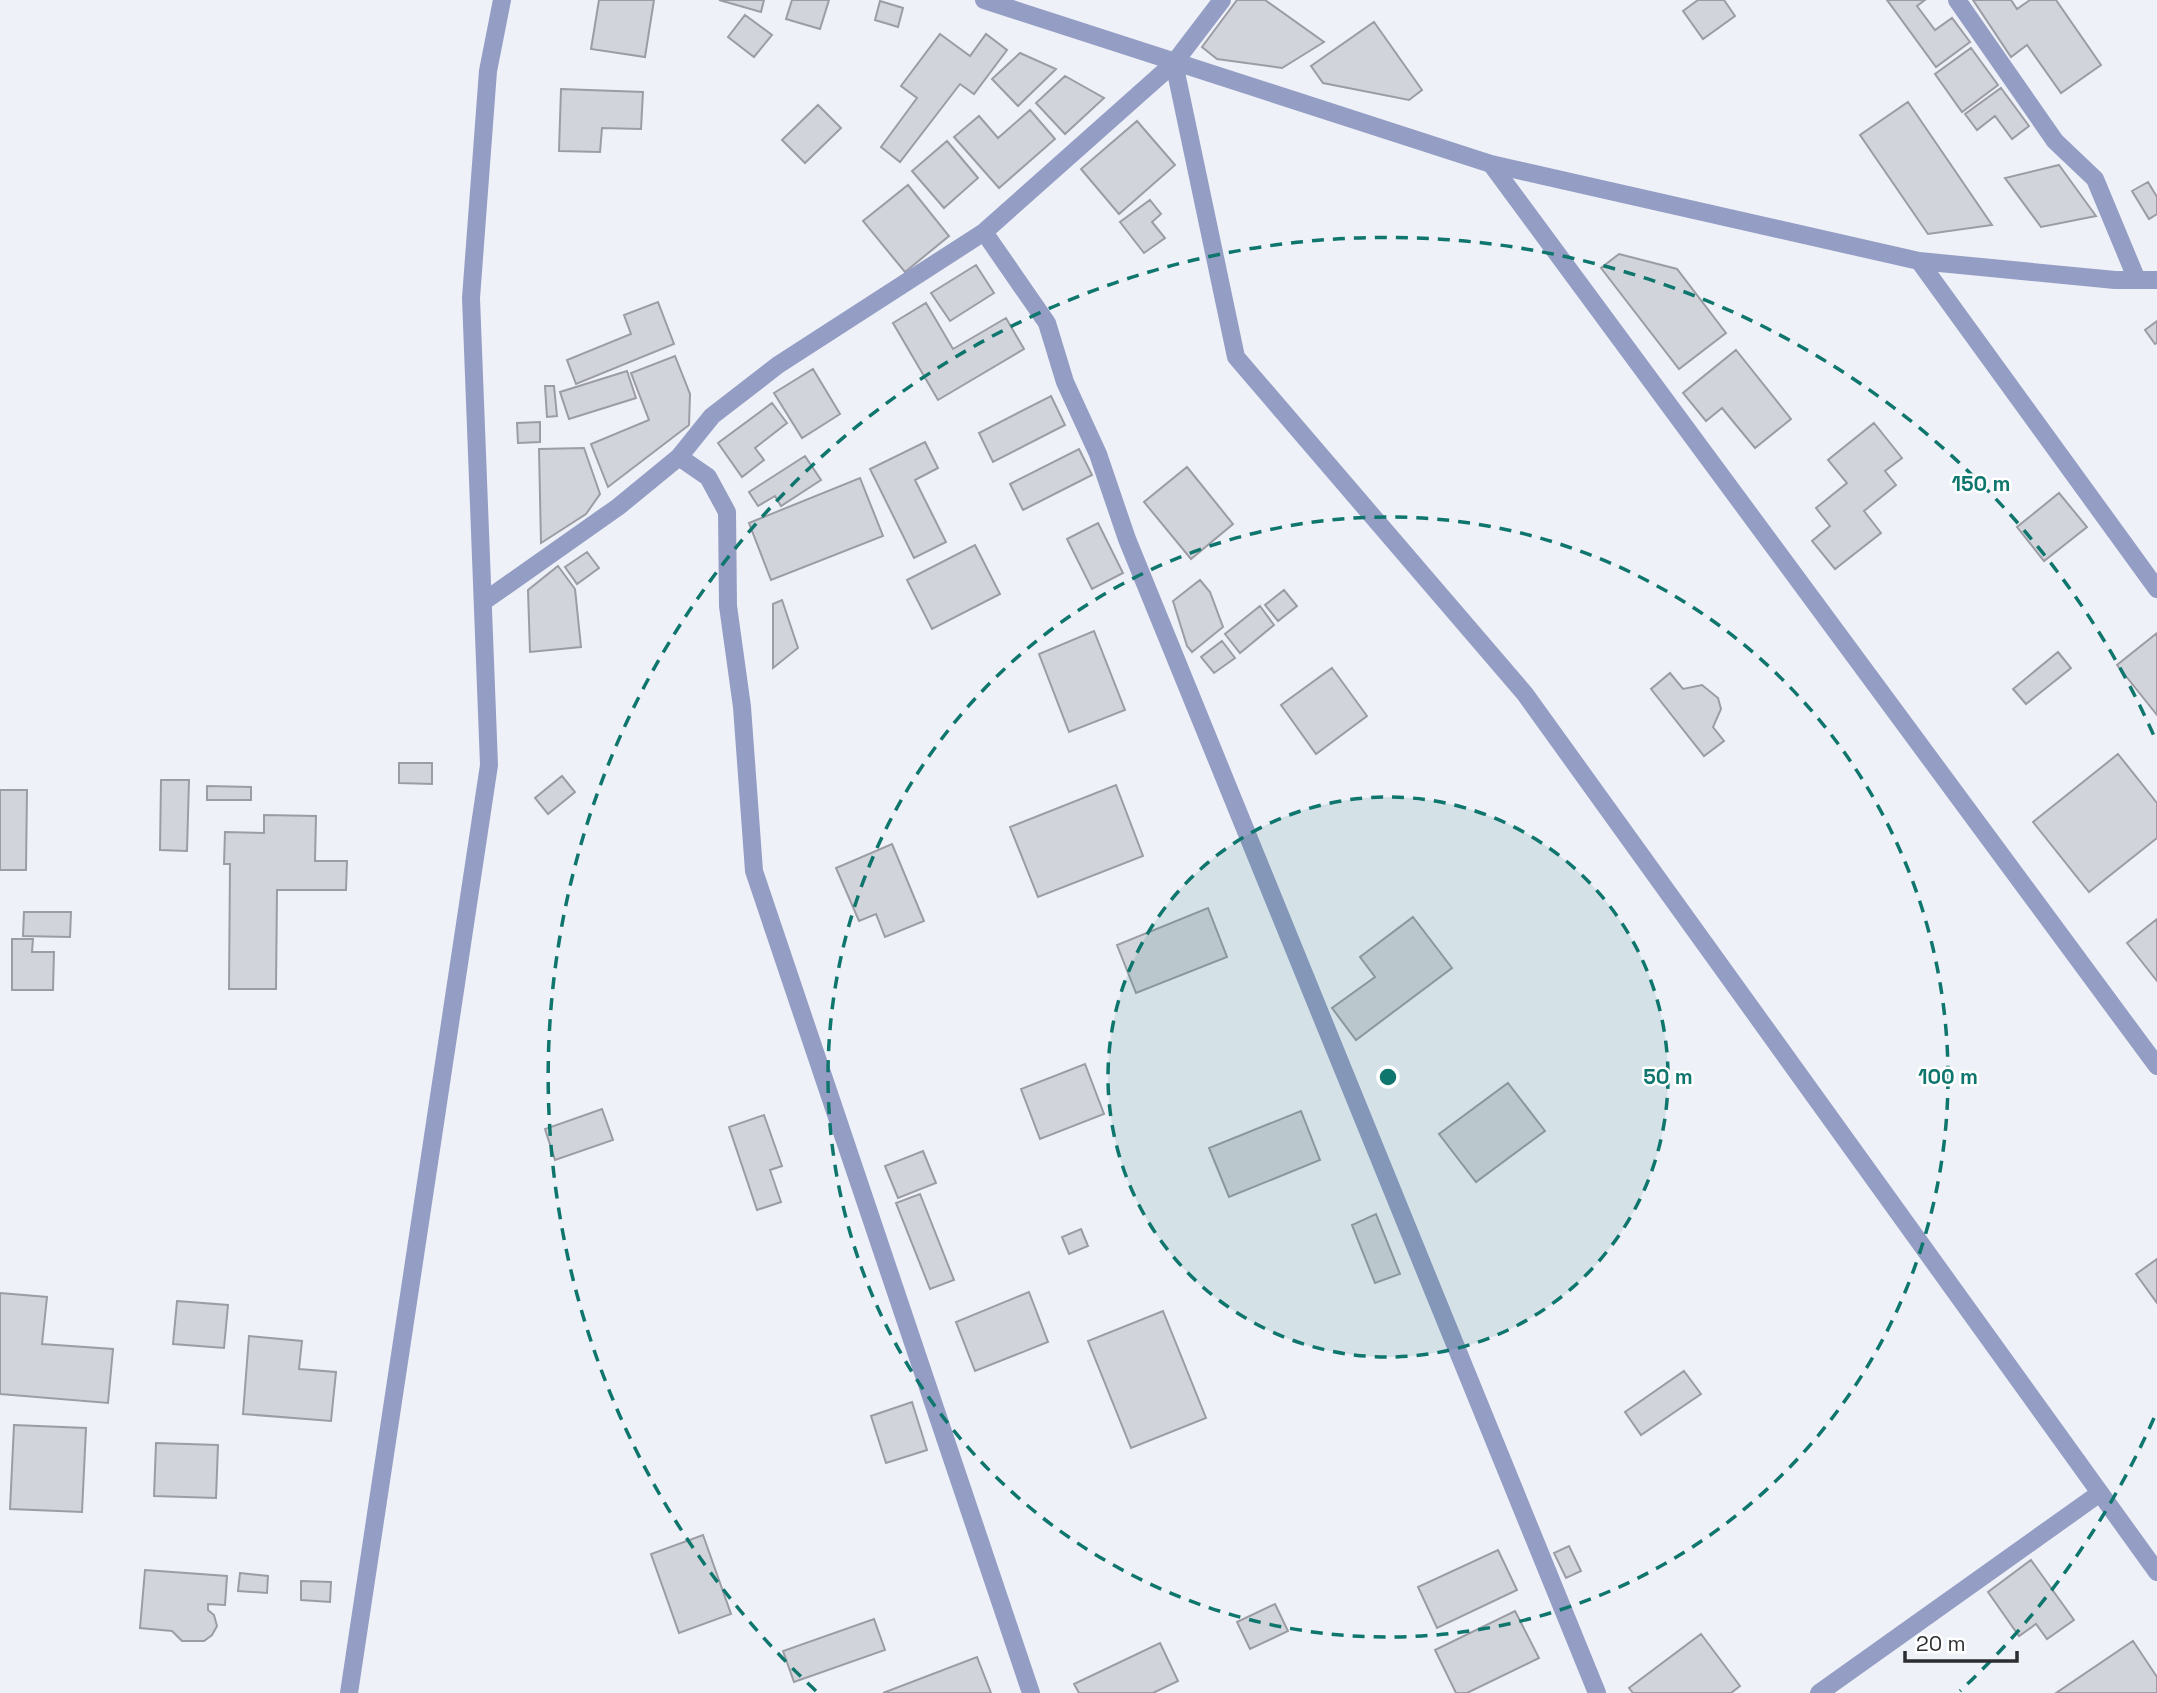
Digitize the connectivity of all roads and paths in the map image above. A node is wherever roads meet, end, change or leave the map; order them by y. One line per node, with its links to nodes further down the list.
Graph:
1 (502, 0): 13 (street)
2 (984, 0): 5 (street)
3 (1222, 0): 5 (street)
4 (1957, 0): 9 (street)
5 (1174, 63): 6 (street); 7 (street); 15 (street)
6 (1491, 164): 8 (street); 14 (street)
7 (984, 232): 11 (street); 19 (street)
8 (1919, 261): 9 (street); 12 (street)
9 (2137, 280): 10 (street)
10 (2157, 280)
11 (679, 457): 13 (street); 18 (street)
12 (2157, 589)
13 (483, 601): 17 (street)
14 (2157, 1066)
15 (2100, 1493): 16 (street); 20 (street)
16 (2157, 1572)
17 (349, 1693)
18 (1031, 1693)
19 (1597, 1693)
20 (1819, 1693)

